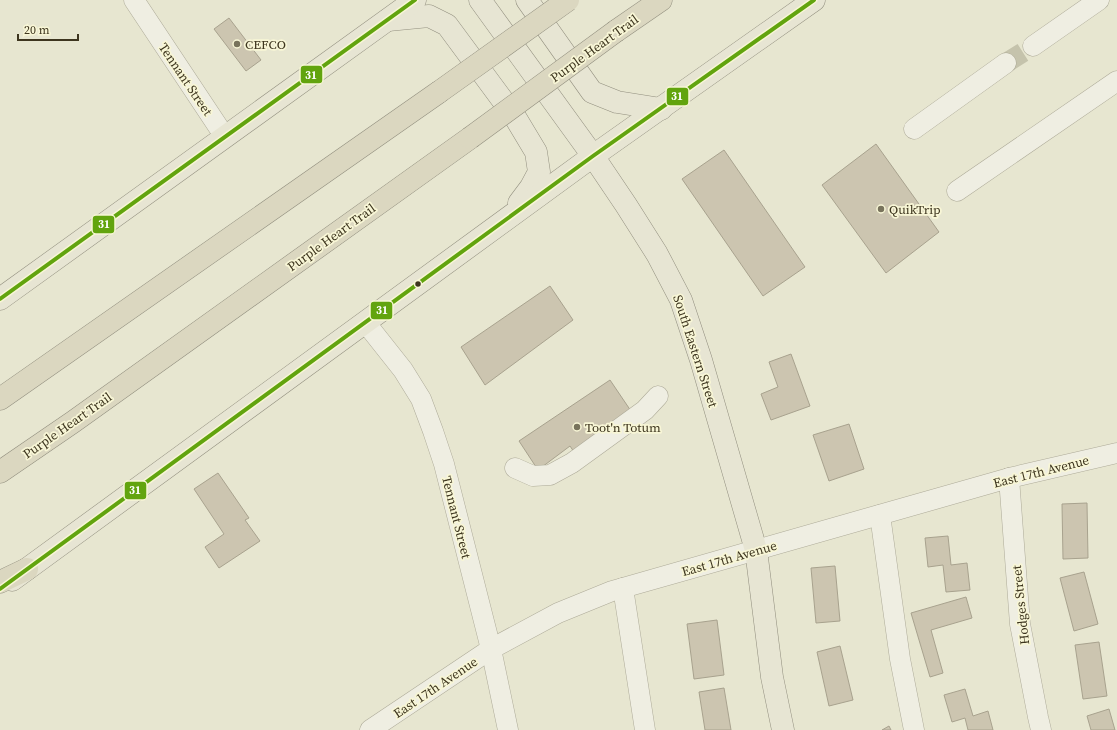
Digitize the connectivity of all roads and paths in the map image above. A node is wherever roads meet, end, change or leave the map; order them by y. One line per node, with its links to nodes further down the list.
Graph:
1 (134, 0): 15 (street, Tennant Street)
2 (415, 0): 9 (main road)
3 (480, 0): 16 (main road, South Eastern Street)
4 (527, 0): 13 (main road)
5 (568, 0): 22 (highway, bridge)
6 (661, 0): 25 (highway, Purple Heart Trail, bridge)
7 (814, 0): 13 (main road)
8 (1099, 0): 10 (street)
9 (388, 20): 15 (main road); 18 (main road)
10 (1033, 46)
11 (1006, 63): 14 (street)
12 (1117, 82): 17 (street)
13 (661, 108): 16 (main road)
14 (914, 129)
15 (225, 137): 19 (main road)
16 (593, 156): 18 (main road); 28 (main road, South Eastern Street)
17 (957, 191)
18 (506, 219): 20 (main road)
19 (0, 299)
20 (365, 322): 29 (main road); 33 (street, Tennant Street)
21 (658, 396): 24 (street)
22 (0, 399)
23 (1117, 453): 26 (street, East 17th Avenue)
24 (515, 468)
25 (0, 472)
26 (1009, 478): 27 (street, East 17th Avenue); 39 (street, Hodges Street)
27 (880, 515): 28 (street, East 17th Avenue); 38 (street)
28 (756, 550): 31 (street, East 17th Avenue); 37 (main road, South Eastern Street)
29 (27, 569): 30 (highway); 32 (main road)
30 (0, 582)
31 (623, 588): 33 (street, East 17th Avenue); 36 (street)
32 (0, 589)
33 (491, 649): 34 (street, East 17th Avenue); 35 (street, Tennant Street)
34 (370, 730)
35 (508, 730)
36 (644, 730)
37 (783, 730)
38 (914, 730)
39 (1041, 730)

